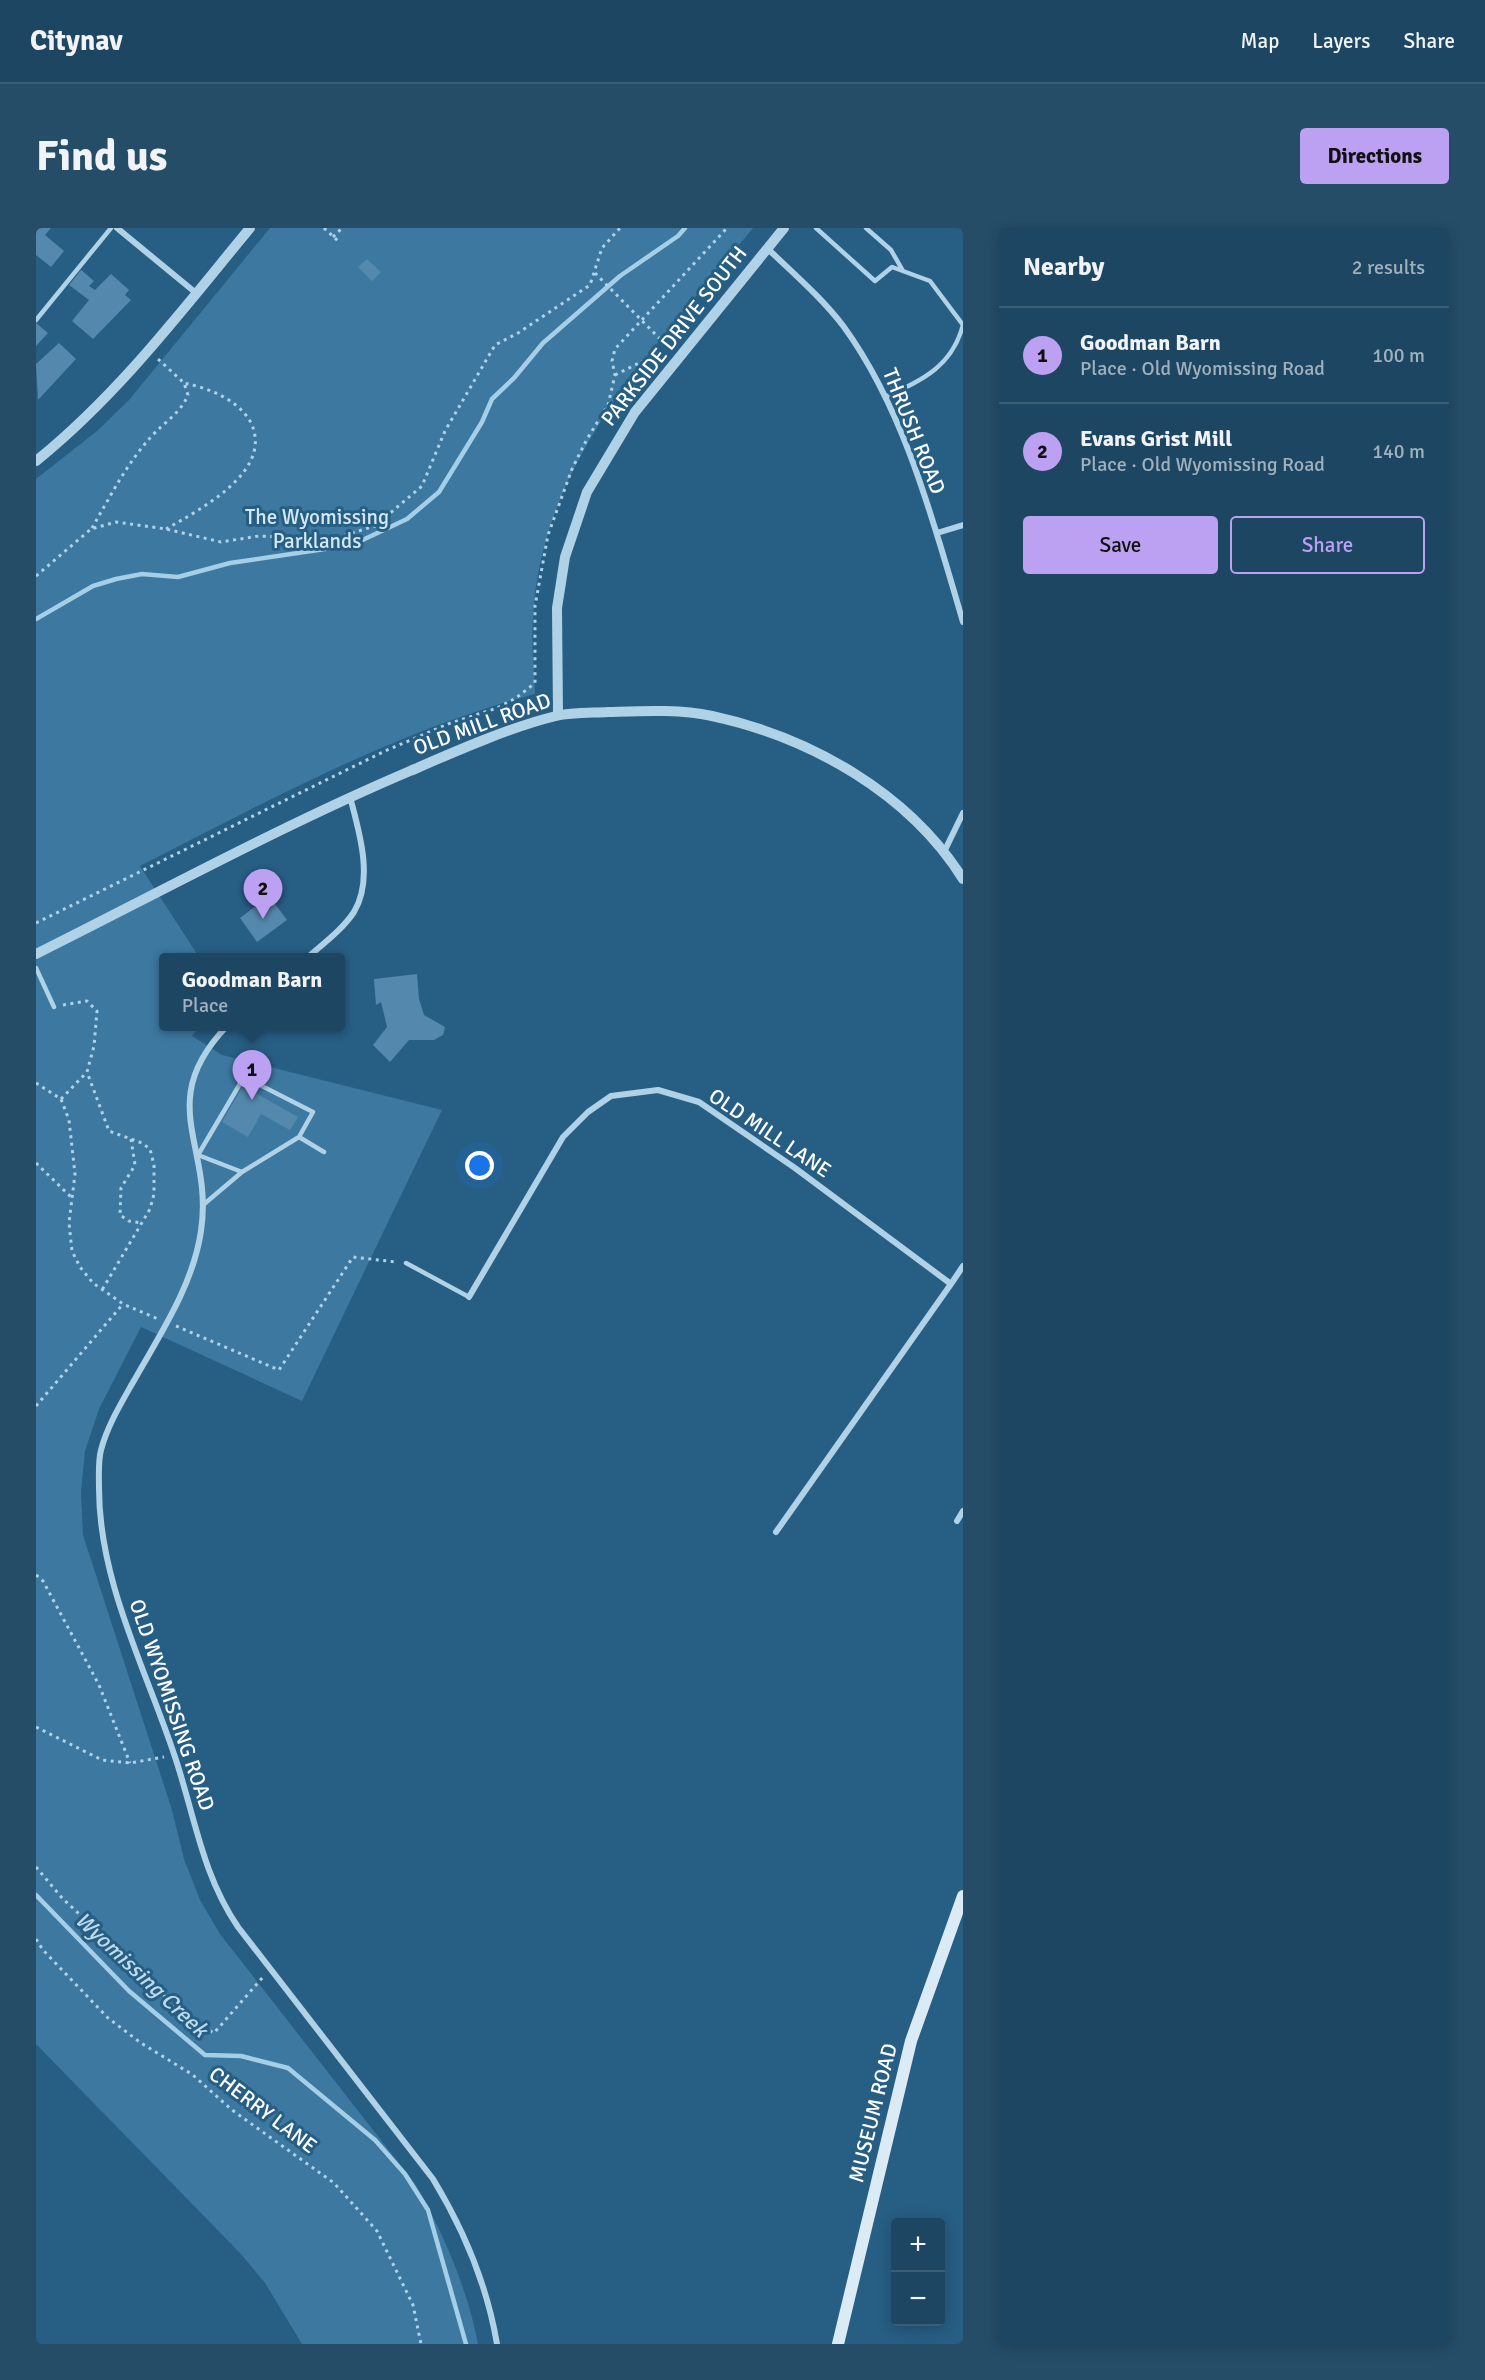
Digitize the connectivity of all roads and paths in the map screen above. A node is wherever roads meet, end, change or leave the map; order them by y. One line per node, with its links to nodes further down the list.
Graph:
1 (111, 228): 17 (lane)
2 (117, 228): 16 (street)
3 (250, 228): 16 (street)
4 (324, 228): 11 (path)
5 (342, 228): 11 (path)
6 (620, 228): 15 (path)
7 (727, 228): 18 (path)
8 (784, 228): 13 (street, PARKSIDE DRIVE SOUTH)
9 (817, 228): 14 (lane)
10 (866, 228): 14 (lane)
11 (333, 237): 12 (path)
12 (338, 241)
13 (768, 249): 24 (street, THRUSH ROAD); 32 (street, PARKSIDE DRIVE SOUTH)
14 (903, 271): 24 (lane)
15 (595, 273): 18 (path); 28 (path)
16 (196, 293): 20 (street)
17 (36, 320)
18 (640, 321): 19 (path); 22 (path)
19 (661, 340)
20 (148, 351): 23 (path); 25 (street)
21 (643, 361): 22 (path)
22 (615, 375): 37 (path)
23 (184, 383): 27 (path); 28 (path)
24 (885, 397): 29 (street, THRUSH ROAD)
25 (36, 461)
26 (963, 525): 29 (street)
27 (91, 529): 28 (path); 30 (path)
28 (166, 529)
29 (937, 533): 31 (street, THRUSH ROAD)
30 (36, 576)
31 (963, 622)
32 (558, 715): 33 (street, OLD MILL ROAD); 35 (street, OLD MILL ROAD)
33 (350, 797): 38 (street); 39 (street, OLD MILL ROAD)
34 (963, 813): 35 (street)
35 (945, 850): 36 (street, OLD MILL ROAD)
36 (963, 879)
37 (36, 923)
38 (312, 953)
39 (36, 954)
40 (36, 968): 41 (lane)
41 (54, 1007): 43 (path)
42 (223, 1031): 49 (street, OLD WYOMISSING ROAD)
43 (87, 1072): 45 (path); 47 (path)
44 (36, 1083): 45 (path)
45 (61, 1099): 52 (path)
46 (298, 1137): 48 (lane); 49 (lane); 51 (lane)
47 (131, 1138): 54 (path); 54 (path)
48 (324, 1152)
49 (198, 1155): 51 (lane); 53 (street, OLD WYOMISSING ROAD)
50 (36, 1163): 52 (path)
51 (242, 1172): 53 (lane)
52 (71, 1197): 58 (path)
53 (203, 1205): 61 (street, OLD WYOMISSING ROAD)
54 (142, 1223): 58 (path)
55 (406, 1263): 59 (lane); 61 (path)
56 (963, 1266): 57 (street)
57 (951, 1284): 59 (street, OLD MILL LANE); 65 (street)
58 (102, 1290): 60 (path)
59 (469, 1297)
60 (123, 1304): 61 (path); 62 (path)
61 (166, 1322): 68 (street, OLD WYOMISSING ROAD)
62 (36, 1406)
63 (963, 1511): 64 (street)
64 (957, 1521)
65 (776, 1532)
66 (36, 1575): 69 (path)
67 (36, 1727): 69 (path)
68 (174, 1755): 69 (path); 73 (street, OLD WYOMISSING ROAD)
69 (130, 1763)
70 (36, 1867): 73 (path)
71 (963, 1896): 76 (main road, MUSEUM ROAD)
72 (36, 1939): 74 (path, CHERRY LANE)
73 (271, 1969): 75 (street, OLD WYOMISSING ROAD)
74 (421, 2344)
75 (497, 2344)
76 (838, 2344)

